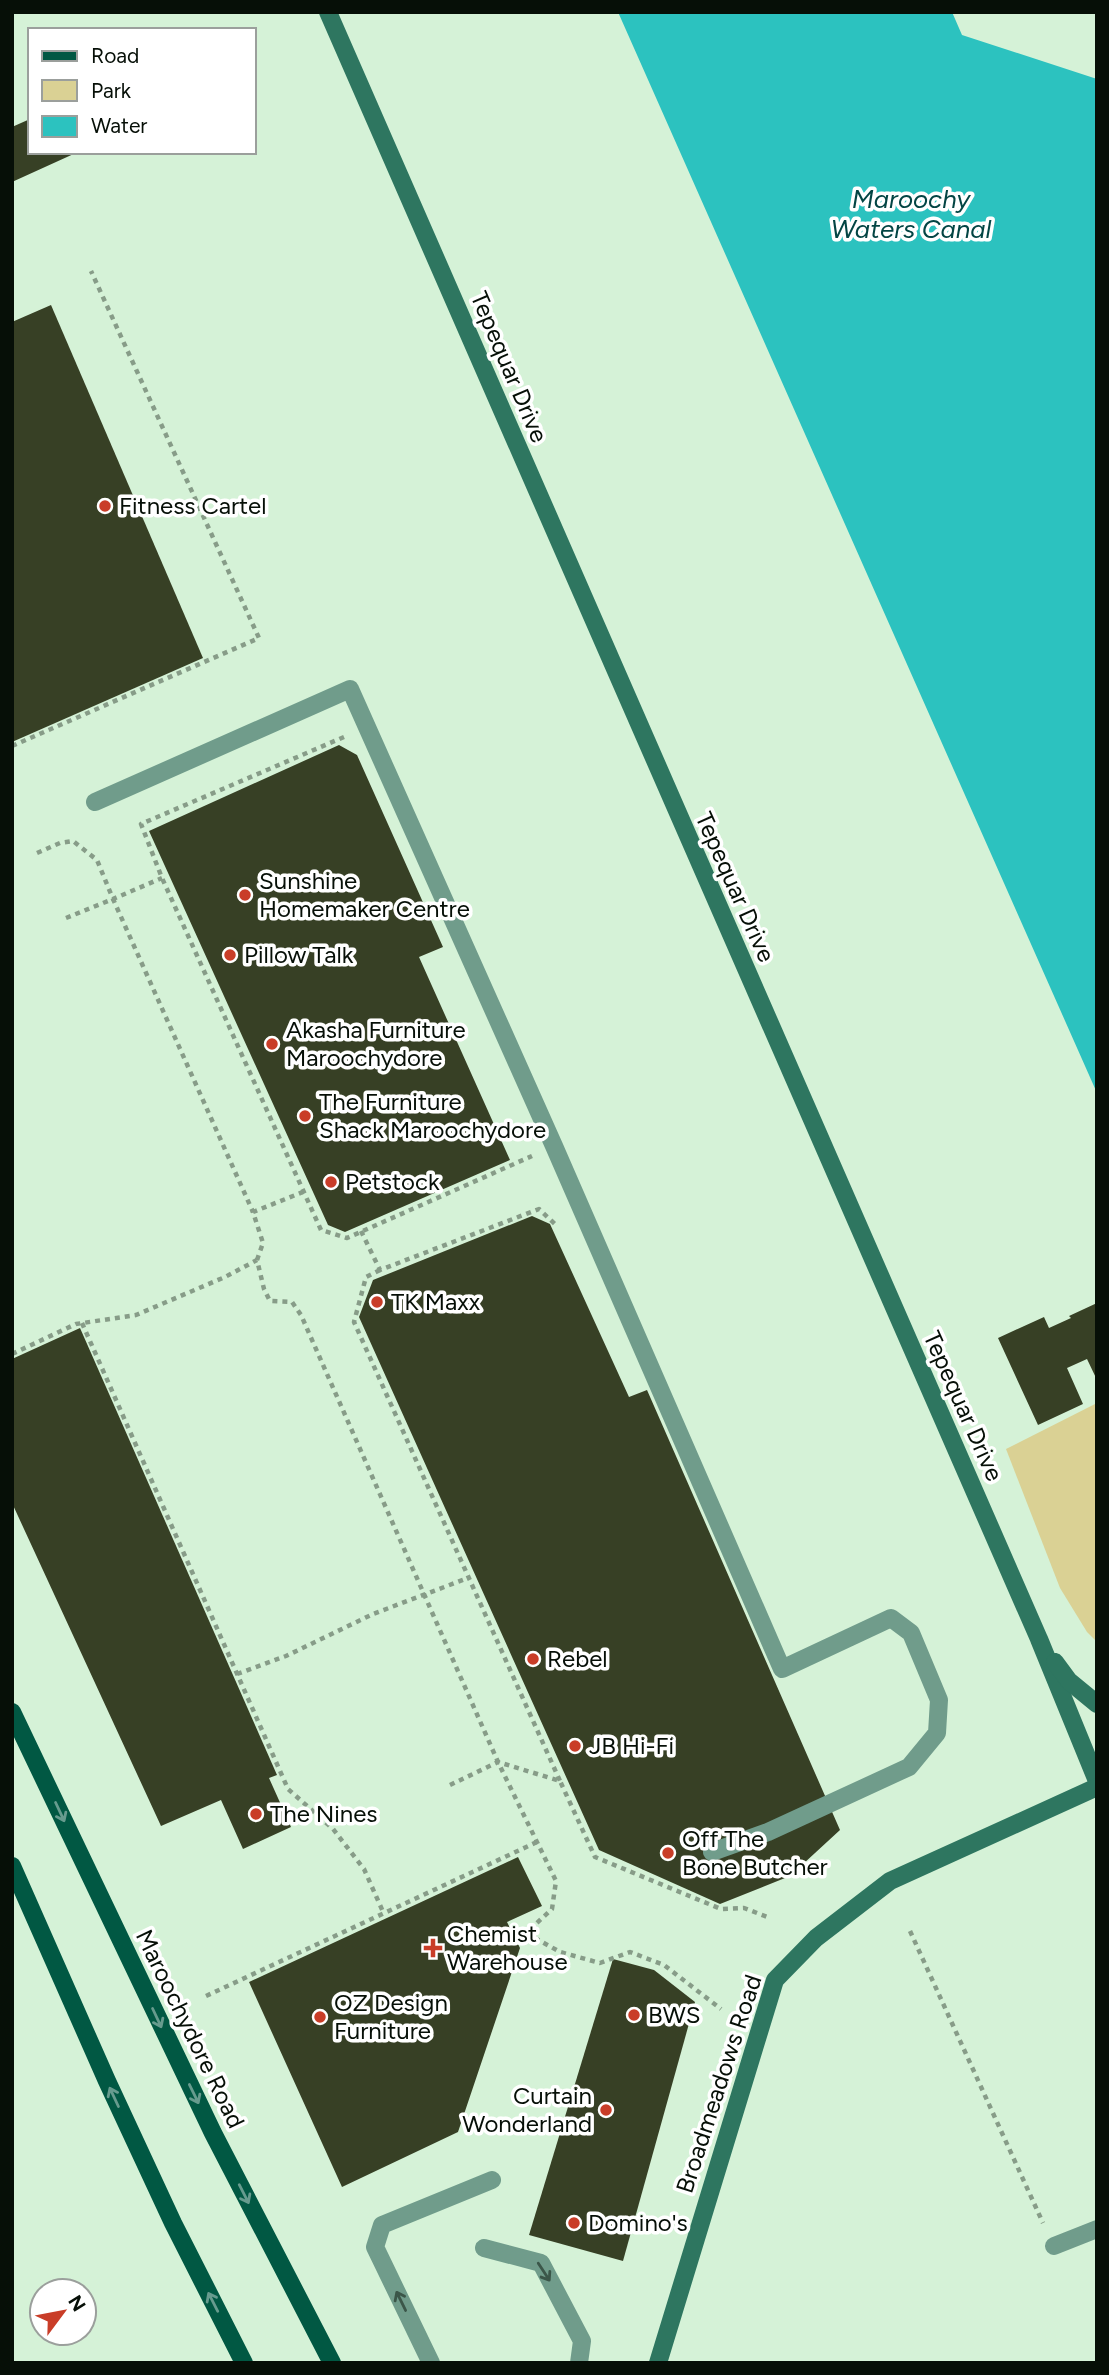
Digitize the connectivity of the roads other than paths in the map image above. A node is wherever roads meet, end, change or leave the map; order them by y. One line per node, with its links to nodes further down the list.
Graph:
1 (328, 12): 3 (street, Tepequar Drive)
2 (95, 802): 8 (street)
3 (1039, 1639): 4 (street); 6 (street, Tepequar Drive)
4 (1097, 1704)
5 (12, 1712): 15 (main road, Maroochydore Road, one-way to 15)
6 (1097, 1781)
7 (1097, 1787): 18 (street, Broadmeadows Road)
8 (712, 1852)
9 (12, 1866): 14 (main road, one-way to 9)
10 (492, 2180): 16 (street, one-way to 10)
11 (1097, 2229): 12 (street)
12 (1054, 2246)
13 (484, 2248): 17 (street, one-way to 17)
14 (244, 2363)
15 (332, 2363)
16 (431, 2363)
17 (579, 2363)
18 (658, 2363)

